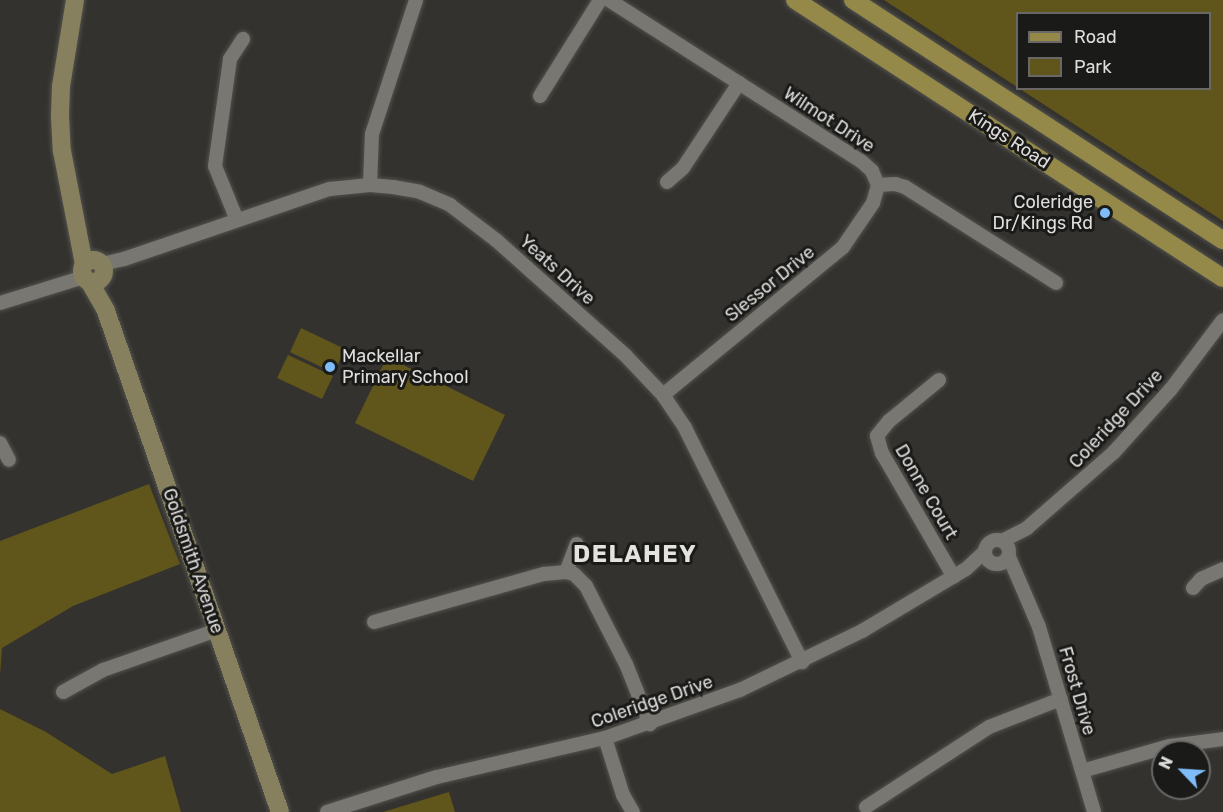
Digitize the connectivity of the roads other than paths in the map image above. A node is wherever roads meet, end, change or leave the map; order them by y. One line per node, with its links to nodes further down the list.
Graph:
1 (75, 0): 15 (street, Goldsmith Avenue)
2 (416, 0): 11 (street)
3 (600, 0): 9 (street)
4 (609, 0): 8 (street, Wilmot Drive)
5 (795, 0): 16 (main road, Kings Road)
6 (853, 0): 14 (main road, Kings Road)
7 (243, 39): 13 (street)
8 (739, 82): 10 (street); 12 (street, Wilmot Drive)
9 (540, 96)
10 (667, 182)
11 (370, 184): 13 (street, Yeats Drive); 21 (street, Yeats Drive)
12 (878, 185): 17 (street); 21 (street, Slessor Drive)
13 (237, 220): 15 (street, Yeats Drive)
14 (1223, 240)
15 (93, 271): 18 (street, Yeats Drive); 31 (street, Goldsmith Avenue)
16 (1223, 278)
17 (1056, 283)
18 (0, 303)
19 (1222, 319): 25 (street, Coleridge Drive)
20 (939, 380): 28 (street, Donne Court)
21 (663, 395): 32 (street, Yeats Drive)
22 (0, 443): 23 (street)
23 (9, 460)
24 (577, 544): 27 (street)
25 (999, 555): 28 (street, Coleridge Drive); 34 (street, Frost Drive)
26 (1223, 569): 29 (street)
27 (566, 572): 30 (street); 35 (street)
28 (954, 577): 32 (street, Coleridge Drive)
29 (1193, 588)
30 (374, 622)
31 (217, 630): 33 (street); 40 (street, Goldsmith Avenue)
32 (802, 662): 35 (street, Coleridge Drive)
33 (63, 692)
34 (1061, 699): 38 (street, Frost Drive); 39 (street)
35 (650, 724): 36 (street, Coleridge Drive)
36 (605, 738): 41 (street, Coleridge Drive); 42 (street)
37 (1223, 739): 38 (street)
38 (1082, 771): 43 (street, Frost Drive)
39 (866, 807)
40 (280, 812)
41 (327, 812)
42 (633, 812)
43 (1094, 812)

